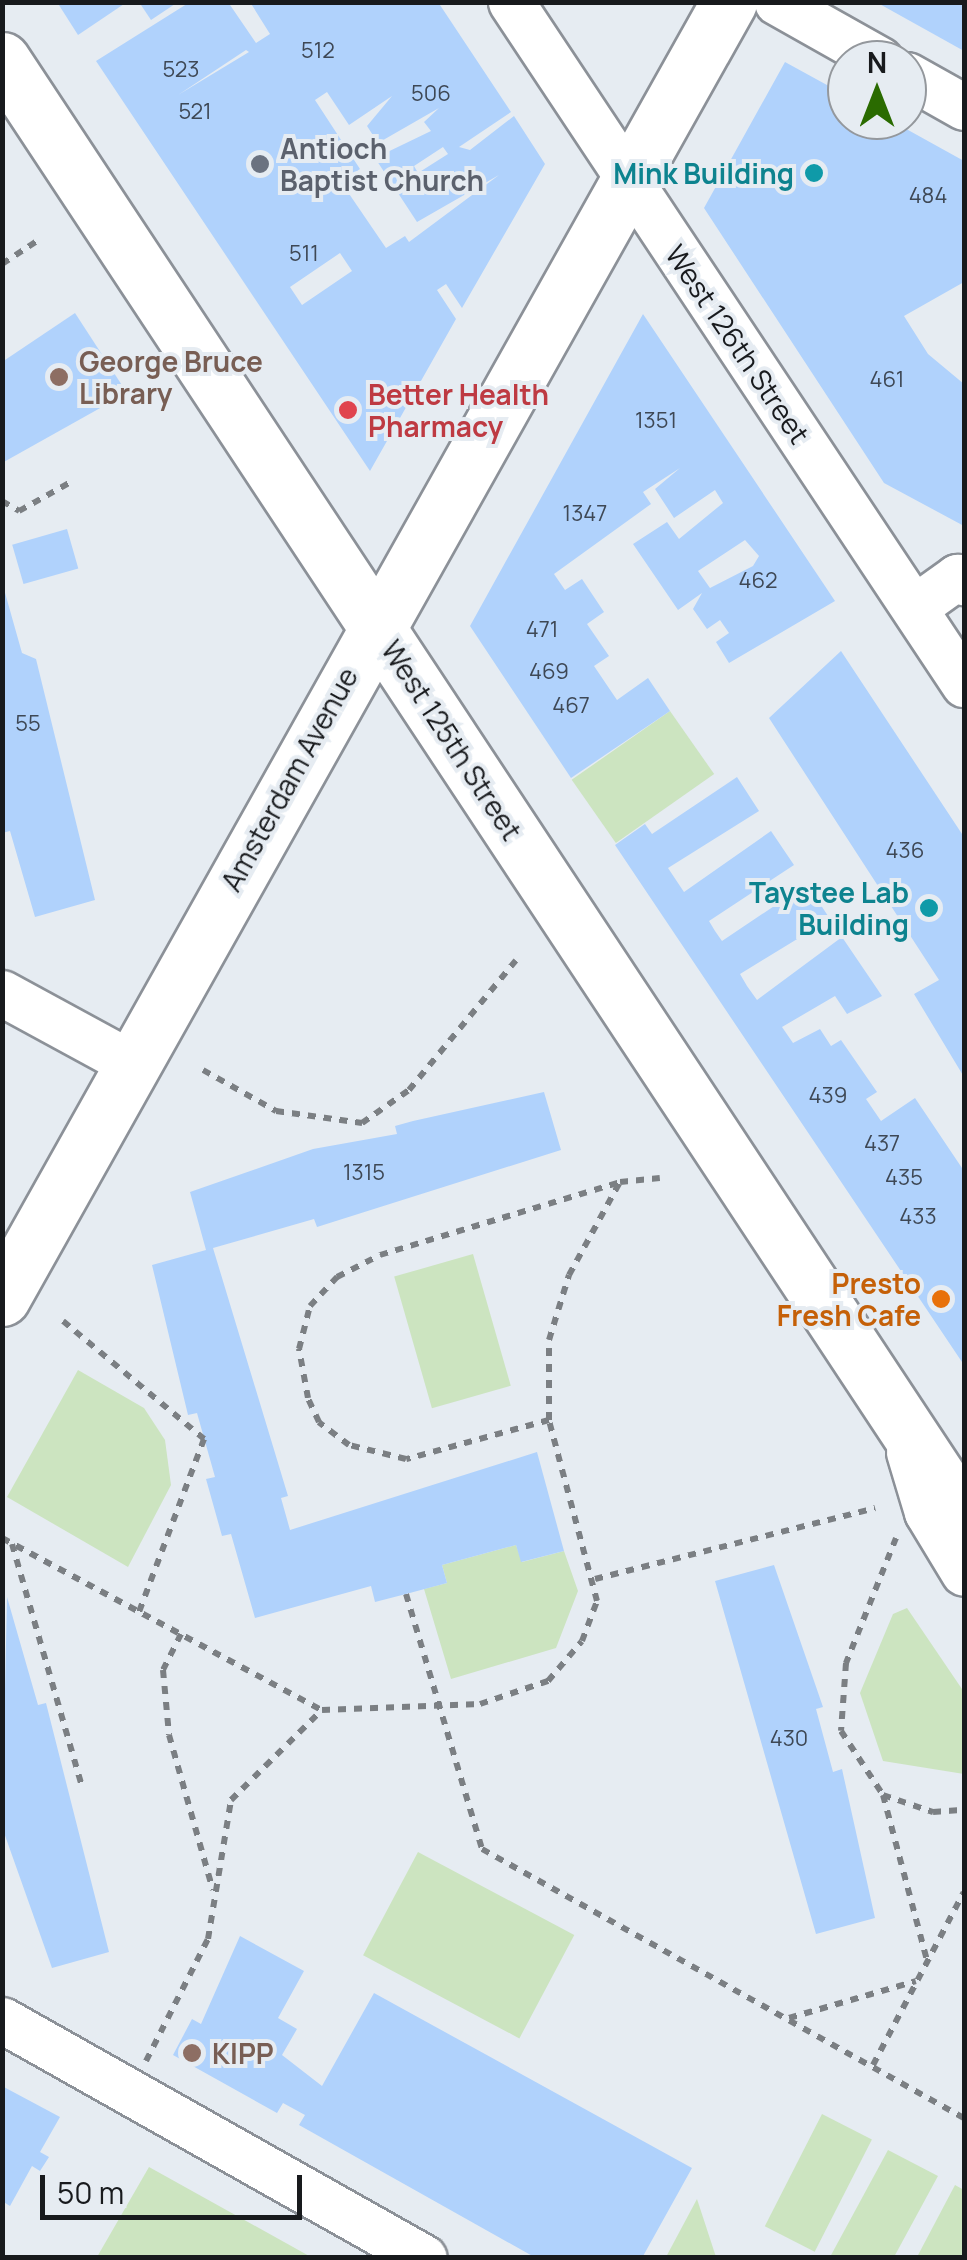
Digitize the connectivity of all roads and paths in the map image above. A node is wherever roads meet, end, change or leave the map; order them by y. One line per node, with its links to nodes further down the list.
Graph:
1 (510, 2): 8 (street, West 126th Street)
2 (729, 2): 8 (main road, Amsterdam Avenue)
3 (777, 2): 4 (street)
4 (844, 40)
5 (2, 60): 15 (main road, West 125th Street)
6 (927, 86): 7 (street)
7 (964, 107)
8 (630, 182): 14 (street, West 126th Street); 15 (main road, Amsterdam Avenue)
9 (40, 238): 10 (path)
10 (2, 264)
11 (69, 484): 12 (path)
12 (2, 501)
13 (964, 582): 14 (street)
14 (915, 607): 16 (street, West 126th Street)
15 (375, 623): 19 (main road, Amsterdam Avenue); 26 (main road, West 125th Street)
16 (964, 684)
17 (516, 960): 20 (path)
18 (2, 993): 19 (street)
19 (132, 1064): 23 (main road, Amsterdam Avenue)
20 (203, 1070)
21 (660, 1178): 22 (path)
22 (620, 1182): 25 (path); 25 (path)
23 (2, 1298)
24 (63, 1321): 35 (path)
25 (549, 1420): 33 (path)
26 (900, 1422): 28 (main road, West 125th Street); 32 (street, West 125th Street)
27 (875, 1508): 33 (path)
28 (964, 1516)
29 (2, 1538): 31 (path)
30 (896, 1538): 40 (path)
31 (11, 1543): 35 (path); 39 (path)
32 (964, 1573)
33 (596, 1578): 37 (path)
34 (406, 1594): 37 (path)
35 (140, 1612): 36 (path)
36 (182, 1634): 38 (path); 42 (path)
37 (440, 1708): 38 (path); 46 (path)
38 (322, 1710): 42 (path)
39 (82, 1786)
40 (883, 1796): 41 (path); 44 (path)
41 (964, 1810)
42 (214, 1892): 48 (path)
43 (964, 1892): 44 (path)
44 (928, 1961): 45 (path)
45 (917, 1981): 46 (path); 49 (path)
46 (787, 2018): 49 (path)
47 (2, 2020): 51 (street)
48 (145, 2062)
49 (872, 2065): 50 (path)
50 (964, 2118)
51 (424, 2258)

